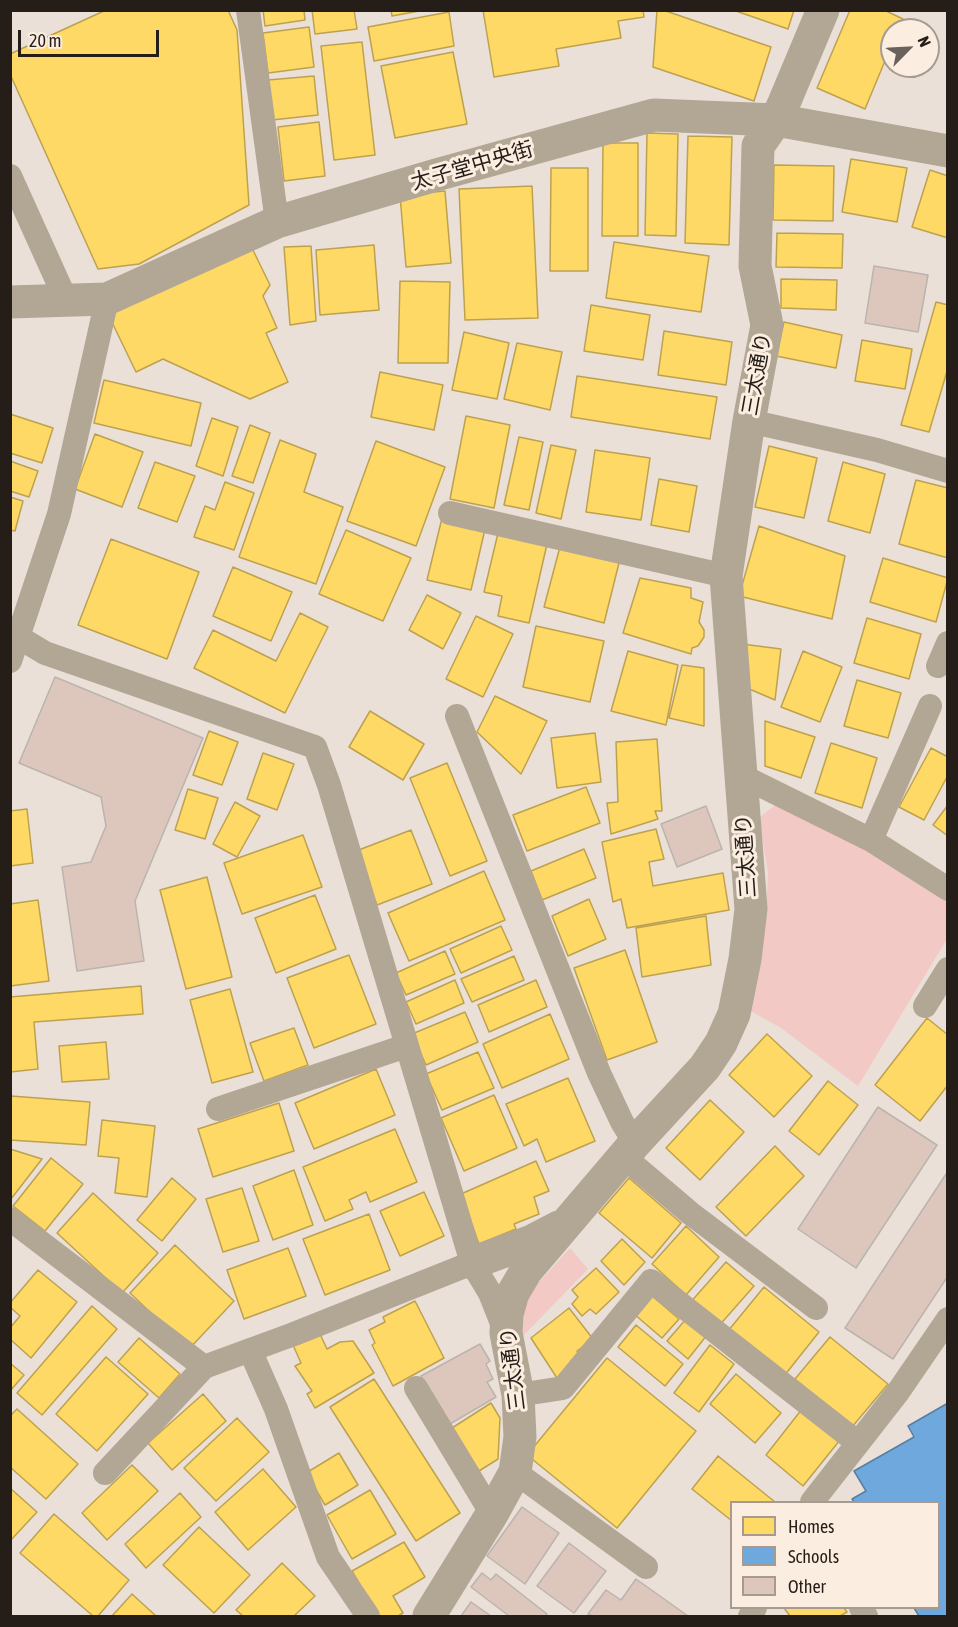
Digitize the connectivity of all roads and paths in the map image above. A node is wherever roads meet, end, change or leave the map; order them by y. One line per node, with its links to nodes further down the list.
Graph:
1 (249, 10): 6 (lane)
2 (823, 10): 3 (street, 三太通り)
3 (776, 120): 4 (street, 太子堂中央街); 6 (street, 太子堂中央街); 10 (street, 三太通り)
4 (948, 151)
5 (10, 176): 8 (lane)
6 (277, 222): 7 (street, 太子堂中央街)
7 (107, 299): 8 (street, 太子堂中央街); 14 (lane)
8 (66, 300): 9 (street, 太子堂中央街)
9 (10, 302)
10 (749, 421): 11 (lane); 13 (street, 三太通り)
11 (948, 471)
12 (450, 513): 13 (lane)
13 (726, 576): 20 (street, 三太通り)
14 (15, 634): 16 (lane); 25 (lane)
15 (948, 643): 17 (lane)
16 (10, 661)
17 (938, 666)
18 (930, 706): 21 (lane)
19 (457, 716): 27 (lane)
20 (740, 775): 21 (lane); 27 (street, 三太通り)
21 (871, 840): 22 (lane)
22 (948, 889)
23 (948, 969): 24 (lane)
24 (926, 1006)
25 (406, 1046): 26 (lane); 30 (lane)
26 (218, 1109)
27 (630, 1150): 29 (street, 三太通り); 31 (lane)
28 (10, 1219): 35 (lane)
29 (568, 1222): 30 (street); 33 (street, 三太通り)
30 (472, 1263): 33 (lane); 34 (lane)
31 (816, 1308)
32 (948, 1318): 38 (lane)
33 (506, 1334): 37 (street, 三太通り)
34 (250, 1350): 35 (lane); 44 (lane)
35 (204, 1367): 40 (lane)
36 (417, 1388): 42 (lane)
37 (518, 1395): 38 (lane); 39 (street, 三太通り)
38 (858, 1443): 41 (lane)
39 (515, 1472): 42 (street, 三太通り); 43 (lane)
40 (105, 1473)
41 (814, 1501)
42 (492, 1514): 45 (street, 三太通り)
43 (646, 1567)
44 (368, 1617)
45 (429, 1617)

